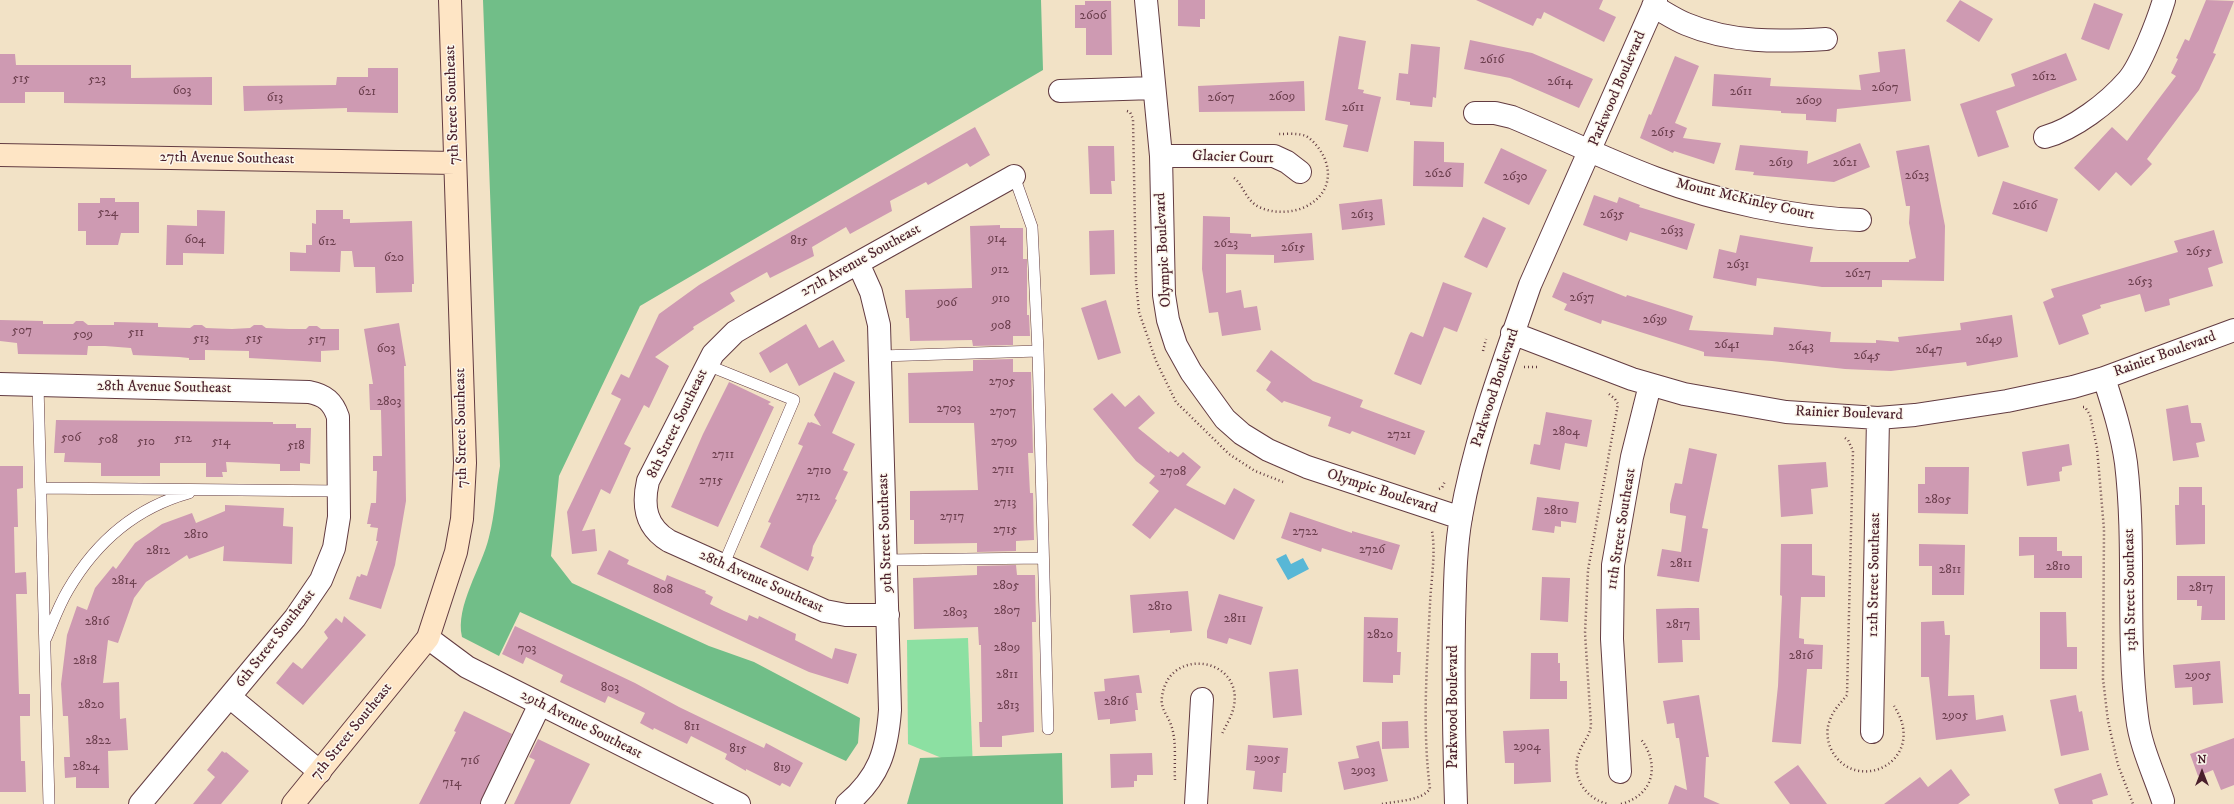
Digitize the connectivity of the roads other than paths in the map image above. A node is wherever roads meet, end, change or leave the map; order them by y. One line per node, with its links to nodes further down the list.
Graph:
1 (450, 0): 13 (street, 7th Street Southeast)
2 (1146, 0): 6 (street, Olympic Boulevard)
3 (2164, 0): 9 (street)
4 (1655, 3): 5 (street); 10 (street, Parkwood Boulevard)
5 (1826, 39)
6 (1154, 88): 7 (street); 12 (street, Olympic Boulevard)
7 (1060, 91)
8 (1475, 113): 10 (street, Mount McKinley Court)
9 (2046, 137)
10 (1591, 151): 16 (street, Mount McKinley Court); 19 (street, Parkwood Boulevard)
11 (0, 155): 13 (street, 27th Avenue Southeast)
12 (1161, 156): 14 (street, Glacier Court); 33 (street, Olympic Boulevard)
13 (455, 163): 38 (street, 7th Street Southeast)
14 (1300, 172)
15 (1014, 176): 17 (street, 27th Avenue Southeast); 20 (lane)
16 (1860, 220)
17 (858, 263): 21 (street, 9th Street Southeast); 22 (street, 27th Avenue Southeast)
18 (2234, 330): 23 (street, Rainier Boulevard)
19 (1512, 333): 26 (street, Rainier Boulevard); 33 (street, Parkwood Boulevard)
20 (1038, 351): 21 (lane); 34 (lane)
21 (881, 356): 35 (street, 9th Street Southeast)
22 (710, 359): 32 (street, 8th Street Southeast); 36 (lane)
23 (2104, 378): 28 (street, Rainier Boulevard); 49 (street, 13th Street Southeast)
24 (0, 384): 25 (street, 28th Avenue Southeast)
25 (38, 385): 27 (street, 28th Avenue Southeast); 29 (lane)
26 (1650, 385): 28 (street, Rainier Boulevard); 46 (street, 11th Street Southeast)
27 (327, 399): 31 (street, 6th Street Southeast)
28 (1878, 418): 44 (street, 12th Street Southeast)
29 (41, 488): 30 (lane); 39 (lane)
30 (202, 490): 31 (lane); 39 (lane)
31 (340, 490): 40 (street, 6th Street Southeast)
32 (647, 518): 36 (street, 28th Avenue Southeast)
33 (1461, 518): 55 (street, Parkwood Boulevard)
34 (1043, 558): 35 (lane); 43 (lane)
35 (886, 560): 37 (street, 9th Street Southeast)
36 (723, 566): 37 (street, 28th Avenue Southeast)
37 (888, 616): 48 (street, 9th Street Southeast)
38 (428, 638): 42 (street, 29th Avenue Southeast); 45 (street, 7th Street Southeast)
39 (45, 640): 50 (lane)
40 (231, 698): 45 (street); 51 (street, 6th Street Southeast)
41 (1202, 699): 54 (street)
42 (540, 704): 47 (street, 29th Avenue Southeast); 53 (street)
43 (1048, 729)
44 (1872, 732)
45 (320, 772): 52 (street, 7th Street Southeast)
46 (1620, 772)
47 (727, 801)
48 (850, 801)
49 (2163, 801)
50 (49, 804)
51 (140, 804)
52 (293, 804)
53 (492, 804)
54 (1196, 804)
55 (1456, 804)

